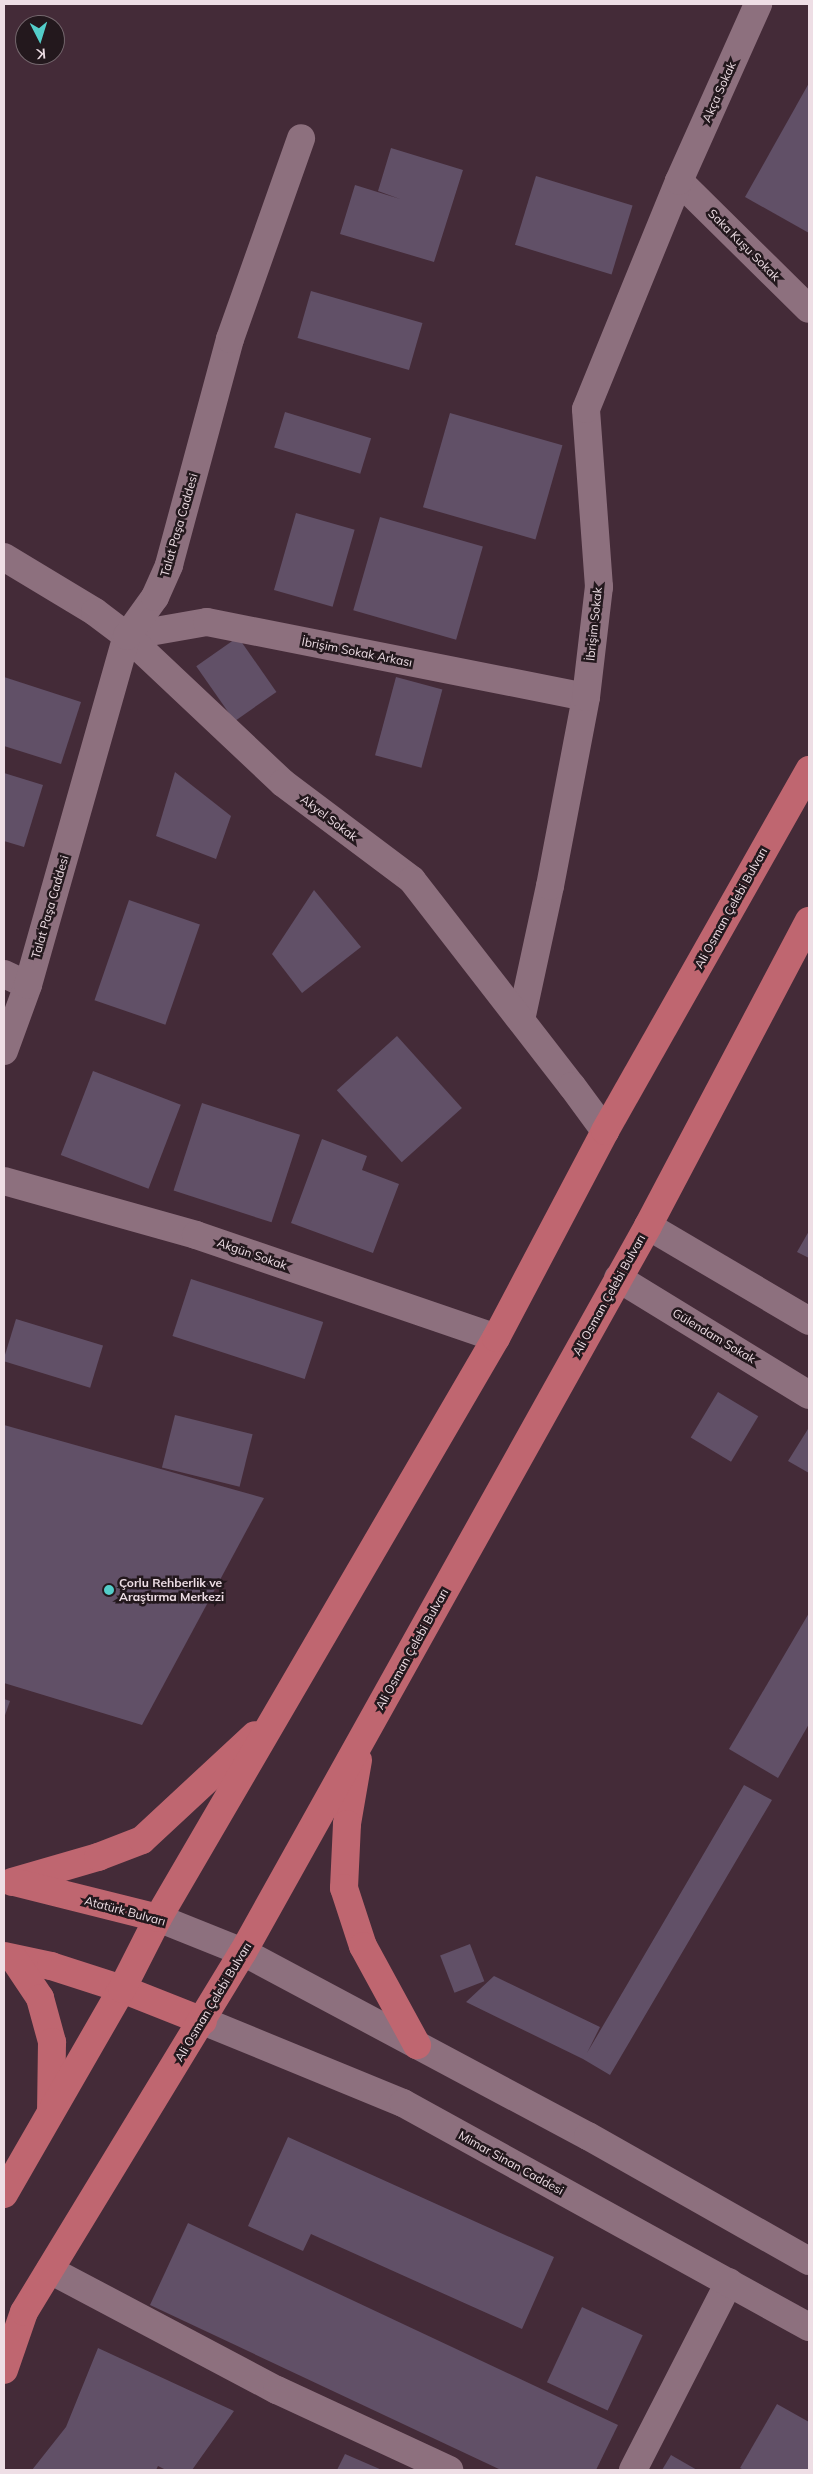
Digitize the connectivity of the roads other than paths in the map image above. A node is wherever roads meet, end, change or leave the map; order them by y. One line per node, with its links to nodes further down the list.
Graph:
1 (758, 4): 3 (street, Akça Sokak)
2 (301, 138): 6 (street, Talat Paşa Caddesi)
3 (679, 180): 4 (street, Saka Kuşu Sokak); 7 (street, İbrişim Sokak)
4 (809, 309)
5 (4, 557): 6 (street, Akyel Sokak)
6 (127, 636): 7 (street, İbrişim Sokak Arkası); 11 (street, Talat Paşa Caddesi); 12 (street, Akyel Sokak)
7 (586, 697): 12 (street, İbrişim Sokak)
8 (809, 770): 14 (main road, Ali Osman Çelebi Bulvarı)
9 (809, 921): 16 (main road, Ali Osman Çelebi Bulvarı)
10 (4, 974): 11 (street)
11 (28, 985): 13 (street, Talat Paşa Caddesi)
12 (520, 1020): 14 (street, Akyel Sokak)
13 (4, 1051)
14 (605, 1131): 19 (main road, Ali Osman Çelebi Bulvarı)
15 (4, 1181): 19 (street, Akgün Sokak)
16 (648, 1226): 17 (main road, Ali Osman Çelebi Bulvarı); 18 (street)
17 (618, 1278): 20 (street, Gülendam Sokak); 22 (main road, Ali Osman Çelebi Bulvarı)
18 (809, 1321)
19 (496, 1338): 21 (main road, Ali Osman Çelebi Bulvarı)
20 (809, 1395)
21 (277, 1715): 23 (main road); 24 (main road, Ali Osman Çelebi Bulvarı)
22 (362, 1739): 25 (main road, Ali Osman Çelebi Bulvarı); 29 (main road)
23 (8, 1881): 24 (main road, Atatürk Bulvarı)
24 (158, 1918): 25 (street, Atatürk Bulvarı); 27 (main road, Ali Osman Çelebi Bulvarı)
25 (244, 1952): 28 (main road, Ali Osman Çelebi Bulvarı); 29 (street)
26 (9, 1958): 27 (main road); 30 (main road)
27 (122, 1989): 28 (main road); 30 (main road, Ali Osman Çelebi Bulvarı)
28 (202, 2021): 33 (main road, Ali Osman Çelebi Bulvarı); 34 (street, Mimar Sinan Caddesi)
29 (417, 2044): 32 (street)
30 (50, 2113): 31 (main road, Ali Osman Çelebi Bulvarı)
31 (4, 2194)
32 (809, 2261)
33 (50, 2270): 36 (main road, Ali Osman Çelebi Bulvarı); 37 (street)
34 (729, 2282): 35 (street, Mimar Sinan Caddesi); 38 (street)
35 (809, 2327)
36 (4, 2370)
37 (449, 2470)
38 (633, 2470)

